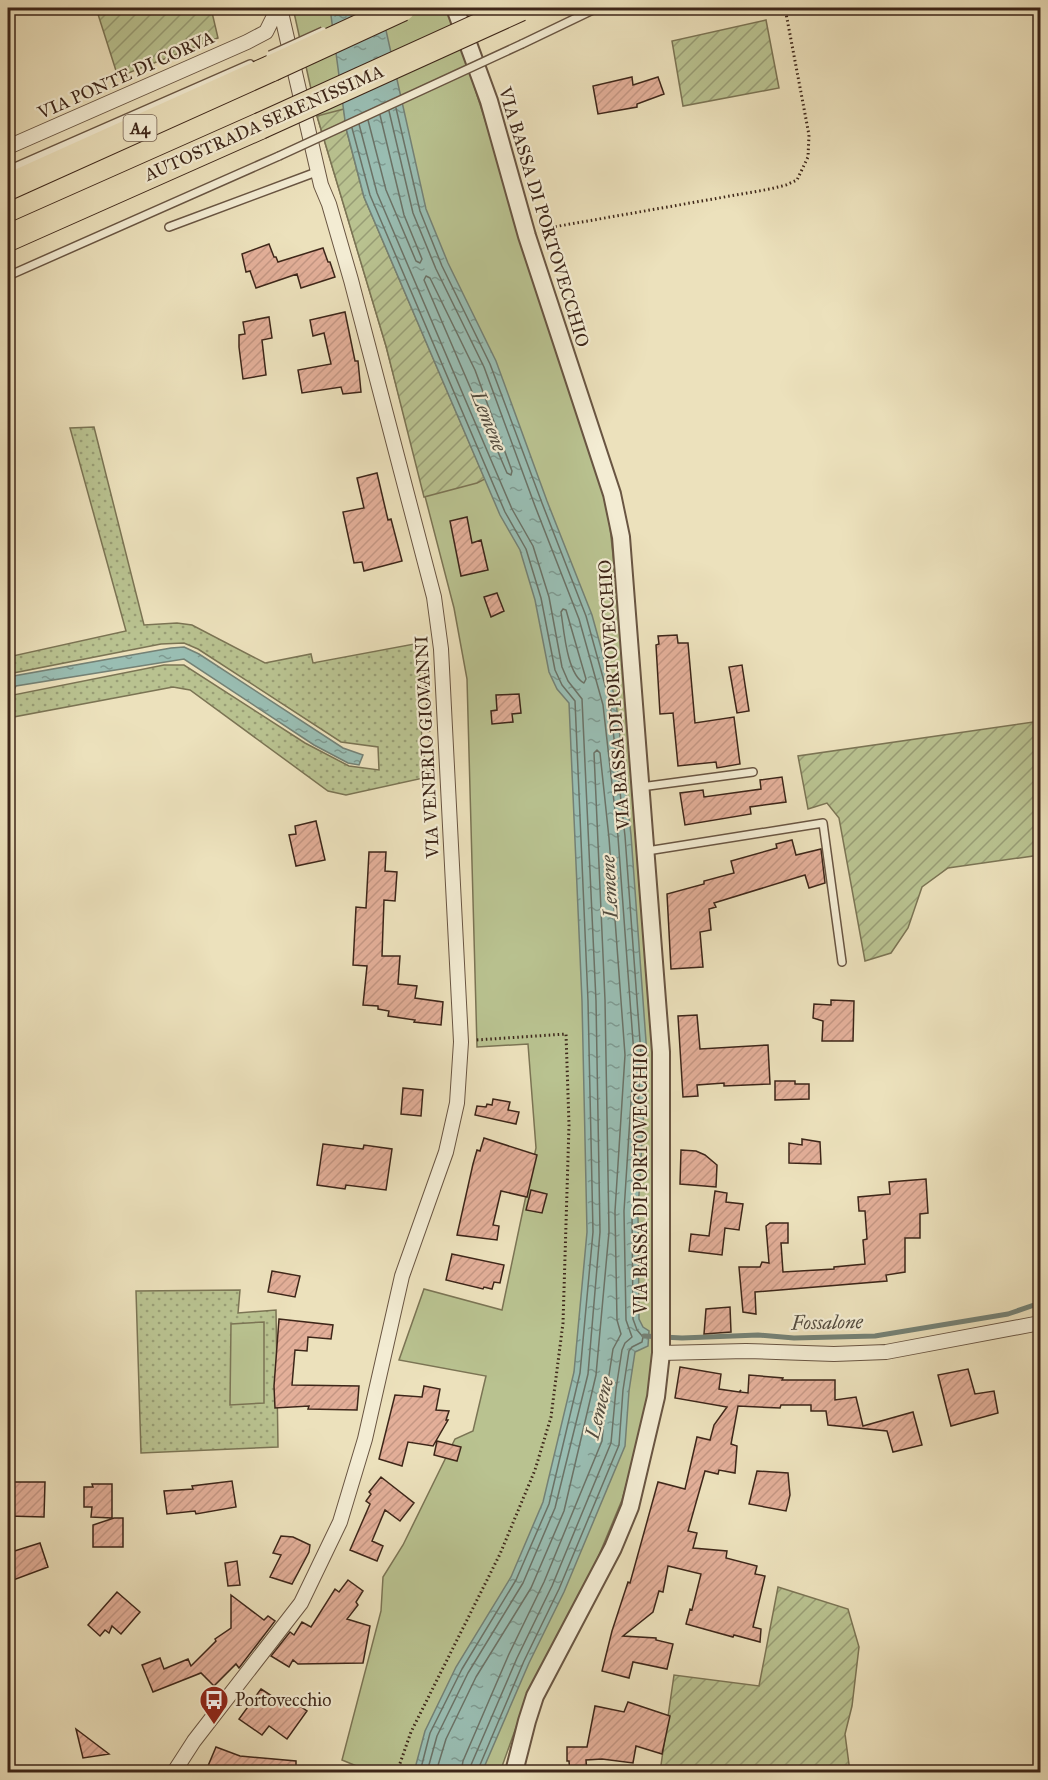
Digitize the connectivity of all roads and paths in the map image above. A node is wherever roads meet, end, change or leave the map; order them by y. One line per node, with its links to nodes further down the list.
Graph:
1 (279, 8): 9 (street, VIA PONTE DI CORVA); 11 (street, VIA VENERIO GIOVANNI)
2 (402, 8): 8 (highway, A4, bridge)
3 (455, 8): 14 (street, VIA BASSA DI PORTOVECCHIO)
4 (520, 8): 15 (highway, AUTOSTRADA SERENISSIMA, bridge)
5 (597, 8): 16 (lane, bridge)
6 (785, 8): 14 (path)
7 (335, 26): 8 (lane, bridge)
8 (270, 62): 10 (lane); 12 (highway, A4)
9 (8, 147)
10 (8, 170)
11 (319, 171): 13 (lane); 23 (street, VIA VENERIO GIOVANNI)
12 (8, 187)
13 (169, 227)
14 (527, 236): 20 (street, VIA BASSA DI PORTOVECCHIO)
15 (8, 238)
16 (8, 276)
17 (430, 657): 19 (path)
18 (753, 772): 20 (lane)
19 (433, 776)
20 (641, 787): 21 (street, VIA BASSA DI PORTOVECCHIO)
21 (646, 852): 22 (lane); 25 (street, VIA BASSA DI PORTOVECCHIO)
22 (842, 962)
23 (461, 1041): 26 (street, VIA VENERIO GIOVANNI); 27 (path)
24 (1041, 1323): 25 (street)
25 (661, 1348): 28 (street, VIA BASSA DI PORTOVECCHIO)
26 (174, 1773)
27 (397, 1773)
28 (514, 1773)

